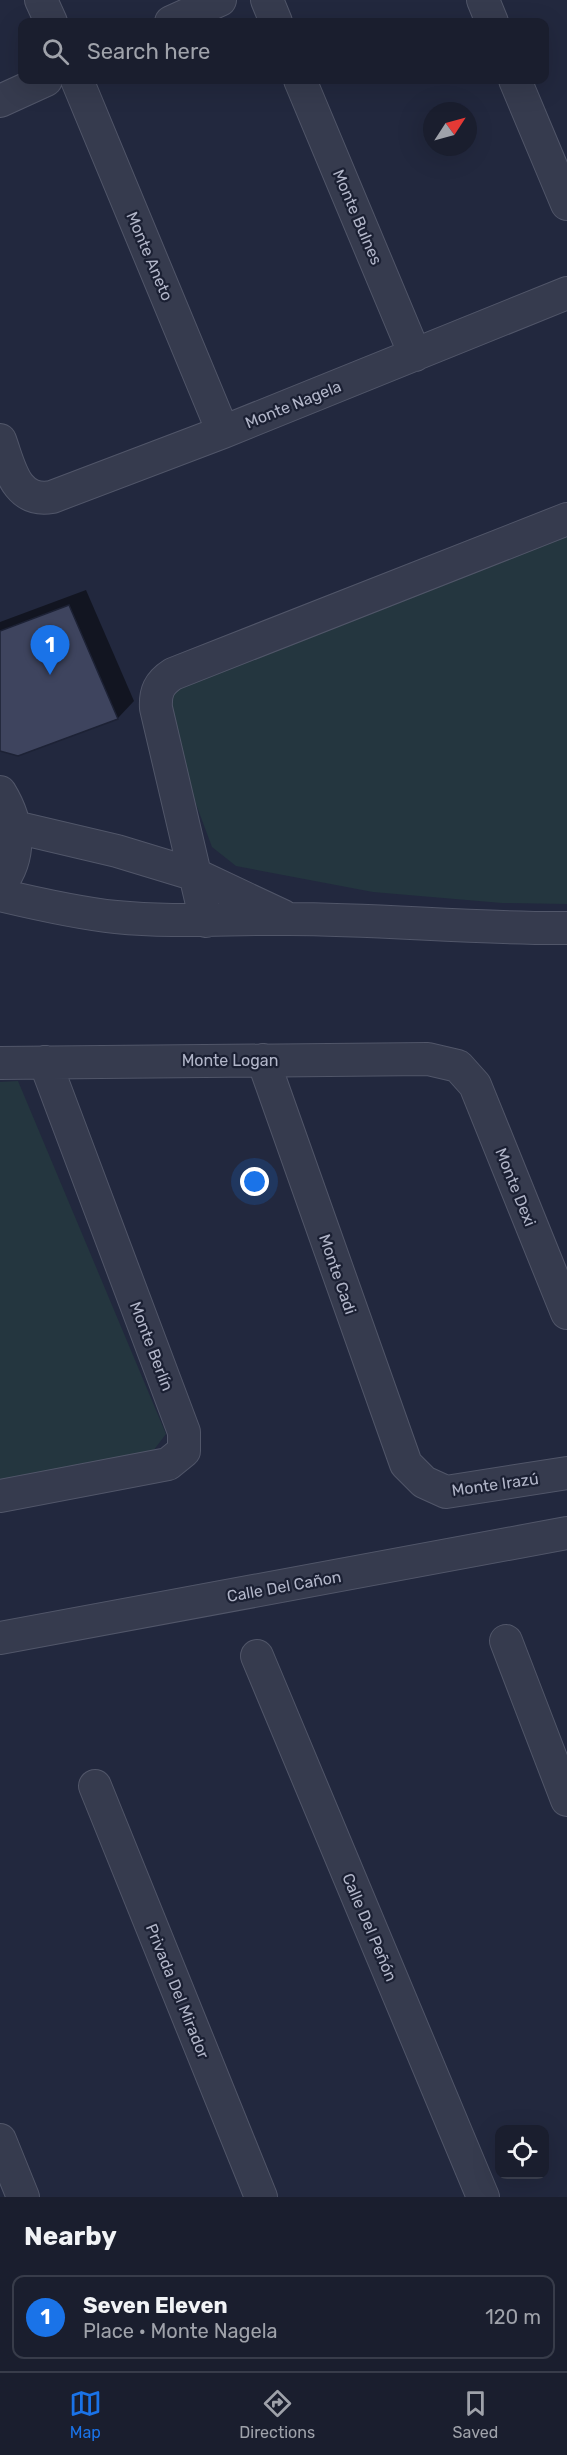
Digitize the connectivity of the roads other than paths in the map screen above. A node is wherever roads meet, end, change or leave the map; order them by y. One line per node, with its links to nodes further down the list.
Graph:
1 (41, 0): 5 (street)
2 (220, 0): 6 (street)
3 (267, 0): 7 (street)
4 (483, 0): 8 (street)
5 (49, 18)
6 (180, 18)
7 (274, 18)
8 (490, 18)
9 (37, 84): 13 (street)
10 (79, 84): 17 (street, Monte Aneto)
11 (302, 84): 16 (street, Monte Bulnes)
12 (517, 84): 14 (street)
13 (0, 101)
14 (567, 204)
15 (567, 293): 16 (street, Monte Nagela)
16 (415, 355): 17 (street, Monte Nagela)
17 (223, 432): 18 (street, Monte Nagela)
18 (0, 440)
19 (567, 519): 22 (street)
20 (0, 792): 21 (street)
21 (15, 827): 22 (street); 23 (street)
22 (196, 875): 25 (street); 26 (street)
23 (0, 885)
24 (0, 895): 26 (street)
25 (289, 919): 26 (street); 27 (street)
26 (206, 921)
27 (567, 928)
28 (263, 1060): 29 (street, Monte Logan); 31 (street, Monte Logan); 34 (street, Monte Cadi)
29 (45, 1062): 30 (street, Monte Logan); 35 (street, Monte Berlín)
30 (0, 1063)
31 (459, 1066): 32 (street, Monte Dexi)
32 (567, 1313)
33 (567, 1473): 34 (street, Monte Irazú)
34 (424, 1482)
35 (0, 1496)
36 (567, 1533): 37 (street, Calle Del Cañon)
37 (0, 1638)
38 (506, 1641): 41 (street)
39 (257, 1656): 45 (street, Calle Del Peñón)
40 (96, 1786): 44 (street, Privada Del Mirador)
41 (567, 1800)
42 (0, 2140): 43 (street)
43 (23, 2197)
44 (261, 2197)
45 (483, 2197)

